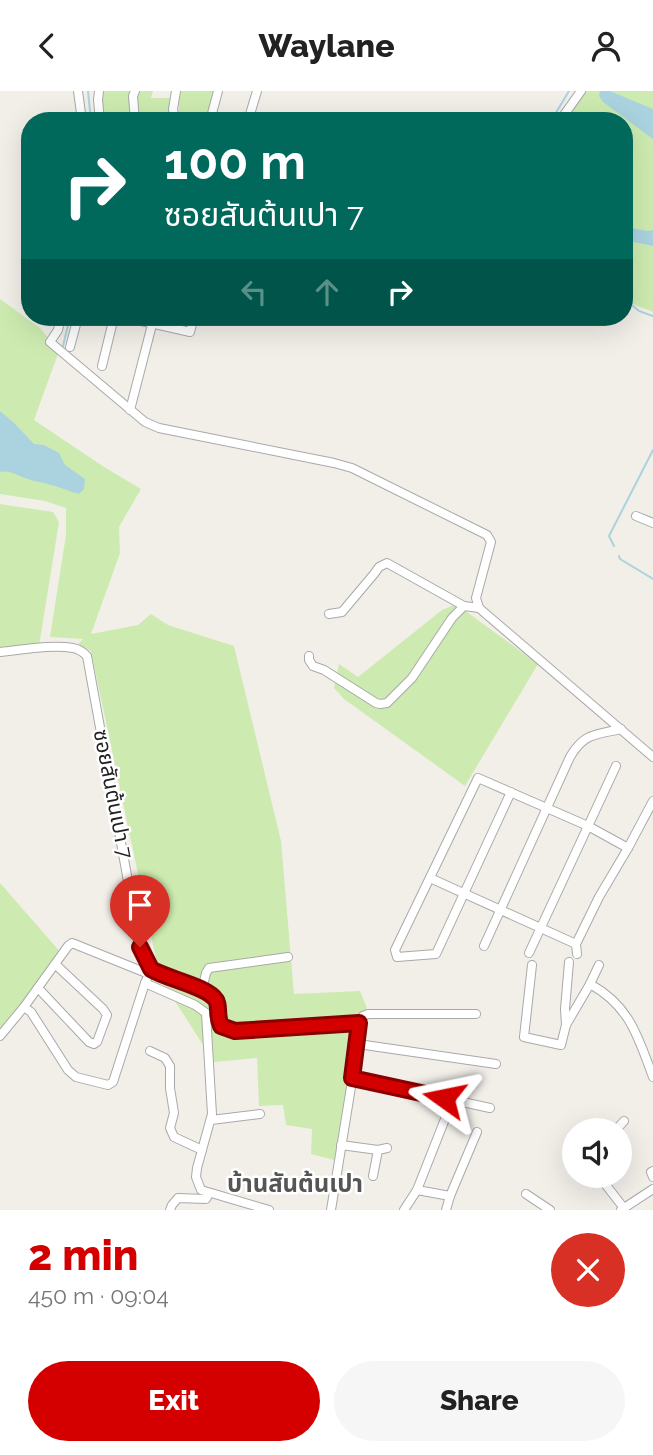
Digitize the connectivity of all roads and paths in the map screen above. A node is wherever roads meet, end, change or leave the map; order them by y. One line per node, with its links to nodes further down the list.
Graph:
1 (78, 91): 8 (street)
2 (99, 91): 9 (street)
3 (135, 91): 10 (street)
4 (176, 91): 11 (street)
5 (218, 91): 12 (street)
6 (257, 91): 13 (street)
7 (581, 91): 14 (street)
8 (81, 112)
9 (99, 112)
10 (134, 112)
11 (174, 112)
12 (212, 112)
13 (251, 112)
14 (566, 112)
15 (59, 326): 23 (street)
16 (76, 326): 21 (street)
17 (112, 326): 22 (street)
18 (152, 326): 23 (street)
19 (168, 326): 20 (street)
20 (192, 326)
21 (70, 347)
22 (102, 366)
23 (130, 410): 27 (street)
24 (636, 516): 25 (street)
25 (653, 523)
26 (464, 606): 27 (street); 28 (street); 30 (street)
27 (479, 608): 31 (street)
28 (330, 614)
29 (0, 652): 50 (street, ซอยสันต้นเปา 7)
30 (309, 656)
31 (621, 729): 32 (street); 36 (street)
32 (653, 757)
33 (617, 766): 37 (street)
34 (511, 792): 36 (street); 39 (street); 40 (street)
35 (653, 801): 38 (street)
36 (548, 809): 37 (street); 41 (street)
37 (588, 826): 38 (street); 42 (street)
38 (628, 848): 42 (street)
39 (430, 879): 40 (street); 40 (street)
40 (464, 894): 41 (street)
41 (500, 910): 42 (street); 43 (street)
42 (541, 928): 44 (street)
43 (484, 946)
44 (529, 953)
45 (288, 957): 54 (street)
46 (569, 962): 58 (street)
47 (55, 964): 50 (street); 53 (street); 53 (street)
48 (532, 965): 58 (street)
49 (599, 965): 52 (street)
50 (150, 972): 51 (street); 54 (street)
51 (145, 983): 55 (street); 69 (street)
52 (590, 984): 58 (street); 63 (street)
53 (38, 988): 55 (street)
54 (202, 990): 57 (street)
55 (24, 1006): 59 (street)
56 (476, 1014): 57 (street)
57 (359, 1023): 60 (street)
58 (566, 1025)
59 (0, 1036)
60 (358, 1044): 62 (street); 65 (street)
61 (150, 1051): 72 (street)
62 (496, 1064)
63 (651, 1065): 64 (street)
64 (653, 1077)
65 (352, 1078): 66 (street); 71 (street)
66 (490, 1108)
67 (260, 1114): 69 (street)
68 (445, 1119): 77 (street)
69 (211, 1120): 72 (street)
70 (477, 1132): 81 (street)
71 (341, 1146): 74 (street); 88 (street)
72 (202, 1150): 80 (street)
73 (653, 1171): 75 (street)
74 (373, 1176)
75 (653, 1177)
76 (607, 1188): 84 (street)
77 (417, 1189): 81 (street); 89 (street)
78 (653, 1189): 82 (street)
79 (526, 1194): 91 (street)
80 (208, 1196): 83 (street); 85 (street); 86 (street)
81 (450, 1196): 90 (street)
82 (635, 1206): 84 (street)
83 (246, 1207): 87 (street)
84 (622, 1209)
85 (170, 1210)
86 (203, 1210)
87 (269, 1210)
88 (331, 1210)
89 (404, 1210)
90 (446, 1210)
91 (550, 1210)

